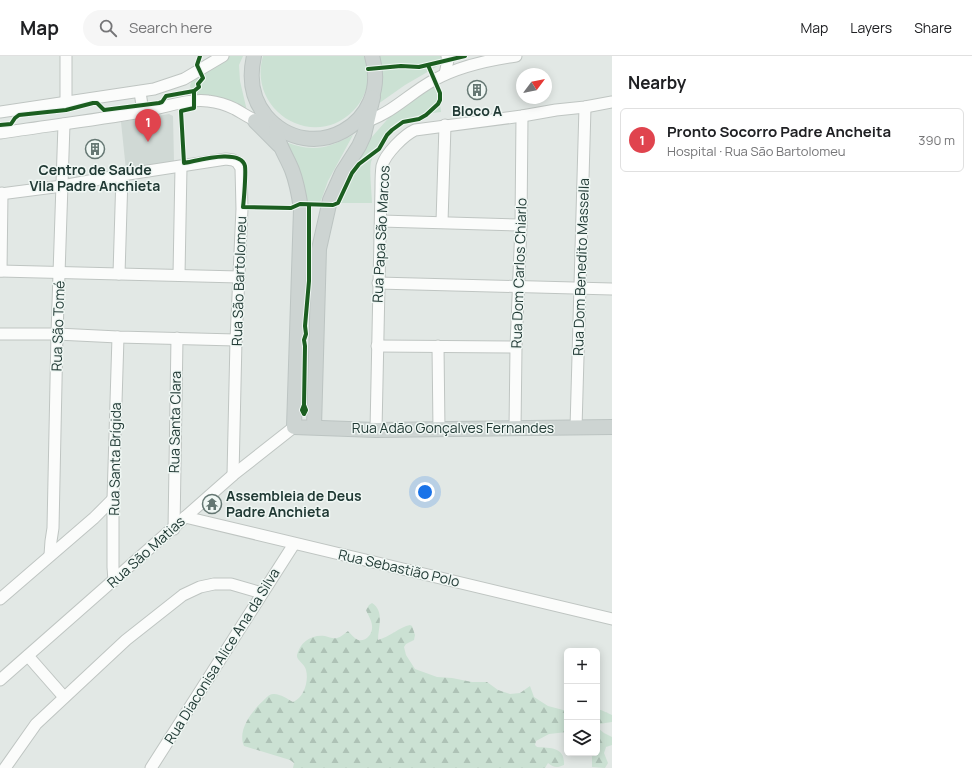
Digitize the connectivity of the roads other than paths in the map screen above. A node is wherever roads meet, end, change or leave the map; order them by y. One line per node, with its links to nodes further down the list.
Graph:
1 (66, 56): 10 (street)
2 (223, 56): 8 (street)
3 (254, 56): 19 (main road)
4 (372, 56): 9 (main road)
5 (447, 56): 7 (street)
6 (516, 56): 7 (street)
7 (445, 74): 17 (street)
8 (140, 92): 10 (street); 14 (street)
9 (373, 97): 17 (main road); 21 (main road)
10 (66, 102): 13 (street)
11 (612, 102): 12 (street, Rua Papa São Marcos)
12 (585, 107): 15 (street, Rua Papa São Marcos); 38 (street, Rua Dom Benedito Massella)
13 (0, 112)
14 (143, 112): 16 (street); 18 (street)
15 (522, 116): 20 (street, Rua Papa São Marcos); 30 (street, Rua Dom Carlos Chiarlo)
16 (255, 121): 19 (street); 23 (main road)
17 (367, 121): 21 (street); 41 (main road)
18 (64, 124): 22 (street); 26 (street, Rua São Tomé)
19 (274, 125): 21 (main road); 23 (main road)
20 (445, 125): 28 (street, Rua Papa São Marcos); 29 (street)
21 (352, 126)
22 (0, 132)
23 (282, 149): 40 (main road)
24 (181, 167): 25 (street, Rua São Bartolomeu); 34 (street); 35 (street, Rua São Bartolomeu)
25 (122, 175): 26 (street, Rua São Bartolomeu); 33 (street)
26 (62, 186): 27 (street, Rua São Bartolomeu); 32 (street, Rua São Tomé)
27 (1, 193): 31 (street)
28 (381, 221): 29 (street); 36 (street, Rua Papa São Marcos)
29 (442, 222): 30 (street)
30 (521, 224): 37 (street, Rua Dom Carlos Chiarlo)
31 (0, 271): 32 (street)
32 (59, 273): 33 (street); 43 (street, Rua São Tomé)
33 (119, 274): 34 (street)
34 (179, 275): 35 (street)
35 (239, 277): 46 (street, Rua São Bartolomeu)
36 (378, 283): 37 (street); 47 (street, Rua Papa São Marcos)
37 (519, 286): 38 (street); 49 (street, Rua Dom Carlos Chiarlo)
38 (581, 288): 39 (street); 53 (street, Rua Dom Benedito Massella)
39 (612, 289)
40 (297, 315): 41 (main road); 50 (main road)
41 (317, 317): 51 (main road)
42 (0, 334): 43 (street)
43 (58, 334): 44 (street); 65 (street, Rua São Tomé)
44 (118, 337): 45 (street); 60 (street, Rua Santa Brígida)
45 (177, 338): 46 (street); 61 (street, Rua Santa Clara)
46 (236, 340): 57 (street, Rua São Bartolomeu)
47 (377, 346): 48 (street); 55 (street, Rua Papa São Marcos)
48 (438, 346): 49 (street); 56 (street)
49 (516, 346): 54 (street, Rua Dom Carlos Chiarlo)
50 (294, 427): 51 (main road, Rua Adão Gonçalves Fernandes); 58 (street, Rua São Matias)
51 (314, 427): 55 (main road, Rua Adão Gonçalves Fernandes)
52 (612, 427): 53 (main road, Rua Adão Gonçalves Fernandes)
53 (576, 428): 54 (main road, Rua Adão Gonçalves Fernandes)
54 (515, 429): 56 (main road, Rua Adão Gonçalves Fernandes)
55 (376, 430): 56 (main road, Rua Adão Gonçalves Fernandes)
56 (439, 430)
57 (234, 449): 58 (street); 59 (street, Rua São Bartolomeu)
58 (244, 467): 59 (street, Rua São Matias)
59 (234, 475): 62 (street, Rua São Matias)
60 (113, 499): 63 (street); 64 (street, Rua Santa Brígida)
61 (175, 506): 62 (street); 66 (street, Rua Santa Clara)
62 (186, 517): 66 (street, Rua São Matias); 68 (street, Rua Sebastião Polo)
63 (94, 518): 64 (street); 67 (street)
64 (113, 523): 70 (street, Rua Santa Brígida)
65 (53, 528): 67 (street); 69 (street, Rua São Tomé)
66 (174, 529): 70 (street, Rua São Matias)
67 (66, 541): 69 (street)
68 (294, 544): 71 (street, Rua Diaconisa Alice Ana da Silva); 73 (street, Rua Sebastião Polo)
69 (50, 555): 72 (street)
70 (114, 581): 74 (street, Rua São Matias)
71 (262, 593): 76 (street); 78 (street, Rua Diaconisa Alice Ana da Silva)
72 (2, 595)
73 (612, 619)
74 (28, 656): 75 (street, Rua São Matias); 76 (street)
75 (0, 680)
76 (64, 697): 77 (street)
77 (5, 768)
78 (151, 768)

